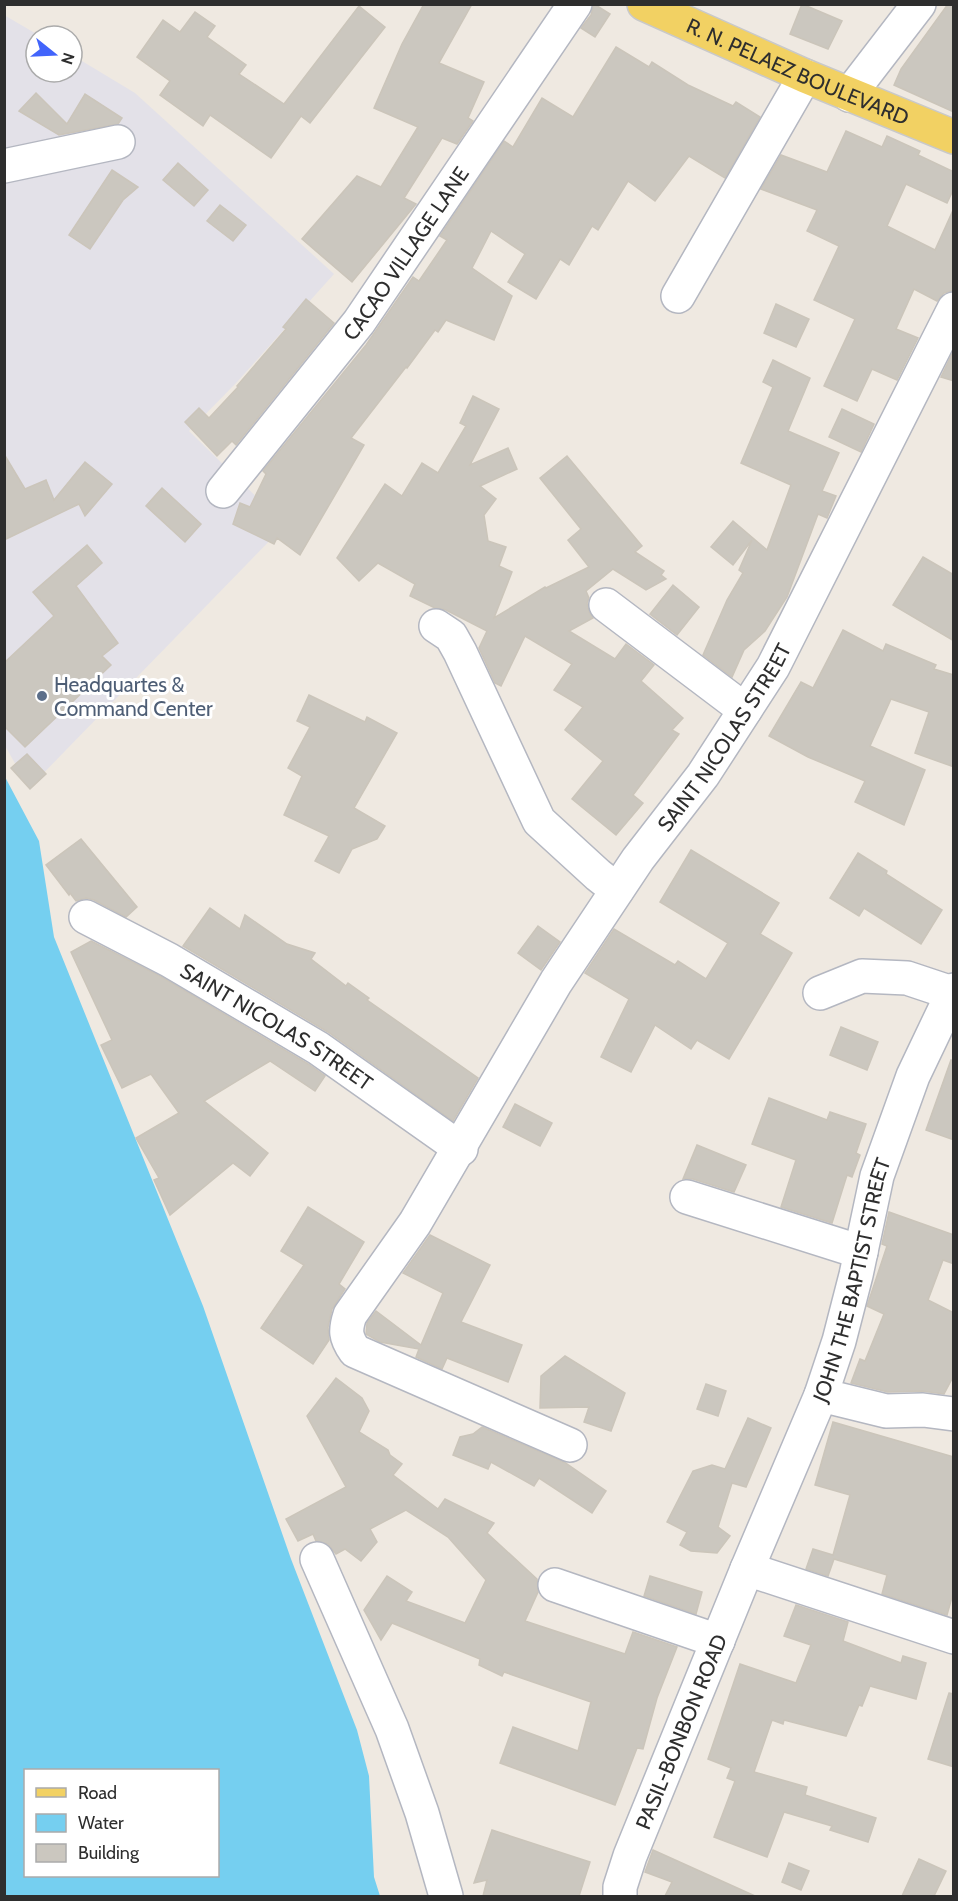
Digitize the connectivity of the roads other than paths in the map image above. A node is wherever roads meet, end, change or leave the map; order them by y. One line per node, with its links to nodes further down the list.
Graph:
1 (575, 4): 11 (street, CACAO VILLAGE LANE)
2 (919, 4): 5 (street)
3 (662, 8): 4 (main road, R. N. PELAEZ BOULEVARD)
4 (805, 76): 5 (main road, R. N. PELAEZ BOULEVARD); 9 (street)
5 (849, 94): 6 (main road, R. N. PELAEZ BOULEVARD)
6 (954, 137)
7 (118, 142): 8 (street)
8 (4, 166)
9 (678, 296)
10 (954, 309): 14 (street, SAINT NICOLAS STREET)
11 (223, 491)
12 (606, 605): 14 (street)
13 (436, 626): 15 (street)
14 (745, 710): 15 (street, SAINT NICOLAS STREET)
15 (617, 890): 19 (street, SAINT NICOLAS STREET)
16 (86, 917): 19 (street, SAINT NICOLAS STREET)
17 (953, 992): 18 (street); 21 (street, JOHN THE BAPTIST STREET)
18 (820, 993)
19 (460, 1149): 24 (street, SAINT NICOLAS STREET)
20 (687, 1197): 21 (street)
21 (861, 1252): 22 (street, JOHN THE BAPTIST STREET)
22 (821, 1395): 23 (street); 26 (street, JOHN THE BAPTIST STREET)
23 (954, 1414)
24 (570, 1445)
25 (317, 1558): 30 (street)
26 (747, 1569): 28 (street); 29 (street, PASIL-BONBON ROAD)
27 (555, 1585): 29 (street)
28 (954, 1637)
29 (718, 1641): 31 (street, PASIL-BONBON ROAD)
30 (446, 1896)
31 (620, 1896)

